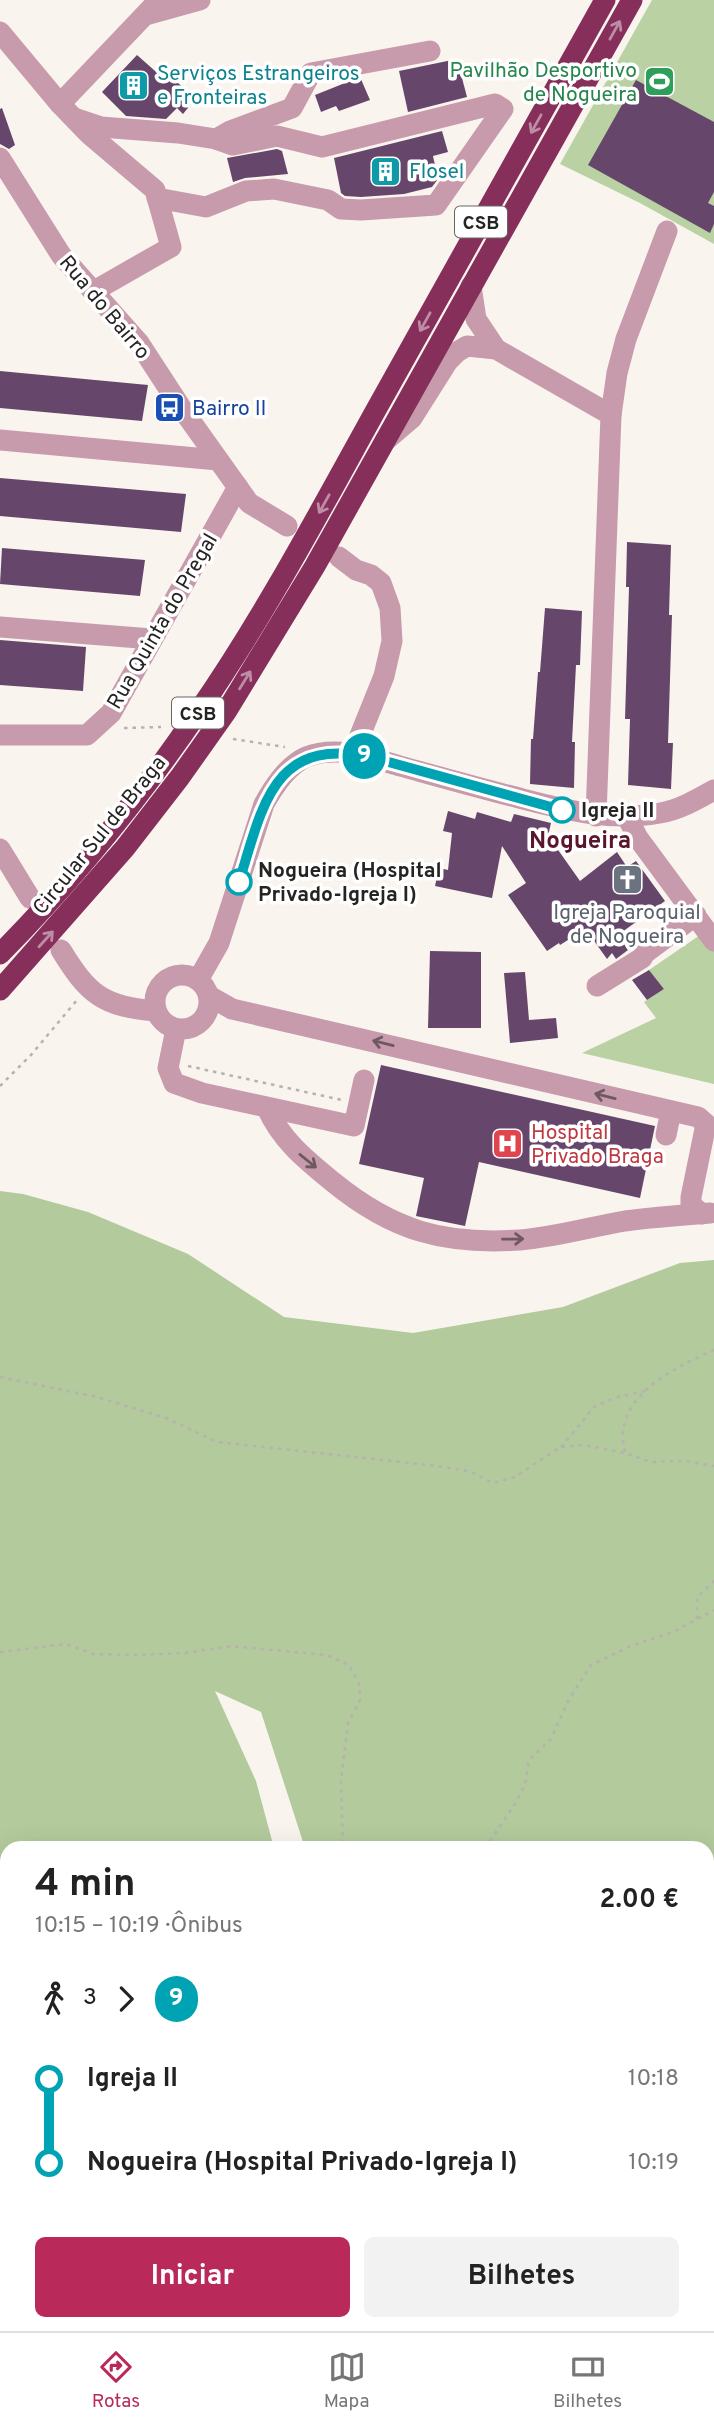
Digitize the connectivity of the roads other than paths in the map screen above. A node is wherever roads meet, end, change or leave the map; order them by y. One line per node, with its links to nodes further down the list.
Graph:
1 (159, 0): 5 (street)
2 (200, 0): 5 (street)
3 (605, 0): 37 (highway, Circular Sul de Braga / CSB, one-way to 37)
4 (632, 0): 13 (highway, CSB, one-way to 4)
5 (144, 15): 8 (street)
6 (1, 33): 8 (street)
7 (430, 51): 9 (street)
8 (67, 105): 9 (street); 11 (street)
9 (216, 139): 11 (street)
10 (0, 158): 14 (street, Rua do Bairro)
11 (157, 198): 14 (street)
12 (667, 232): 16 (street)
13 (471, 286): 15 (street); 18 (highway, CSB)
14 (94, 291): 19 (street, Rua do Bairro)
15 (495, 349): 16 (street); 18 (street)
16 (611, 415): 30 (street)
17 (0, 440): 19 (street)
18 (382, 447): 40 (highway, Circular Sul de Braga / CSB, one-way to 18)
19 (218, 460): 20 (street, Rua do Bairro)
20 (238, 487): 21 (street, Rua do Bairro); 24 (street, Rua Quinta do Pregal)
21 (286, 526)
22 (339, 557): 28 (street)
23 (0, 626): 24 (street)
24 (152, 639): 26 (street, Rua Quinta do Pregal)
25 (0, 735): 26 (street, Rua Quinta do Pregal)
26 (28, 735): 27 (street)
27 (0, 753)
28 (353, 753): 30 (street); 39 (street)
29 (714, 790): 31 (street)
30 (597, 816): 31 (street)
31 (627, 817): 34 (street)
32 (0, 849): 33 (street)
33 (30, 898)
34 (696, 915): 35 (street); 38 (street)
35 (714, 941)
36 (61, 950): 41 (street)
37 (0, 954)
38 (597, 986)
39 (204, 988): 41 (street); 42 (street); 45 (street, one-way to 39)
40 (0, 990)
41 (156, 1011): 42 (street)
42 (176, 1029): 44 (street)
43 (364, 1080): 44 (street)
44 (267, 1108): 47 (street, one-way to 47)
45 (671, 1111): 46 (street); 47 (street)
46 (666, 1135)
47 (708, 1213)

